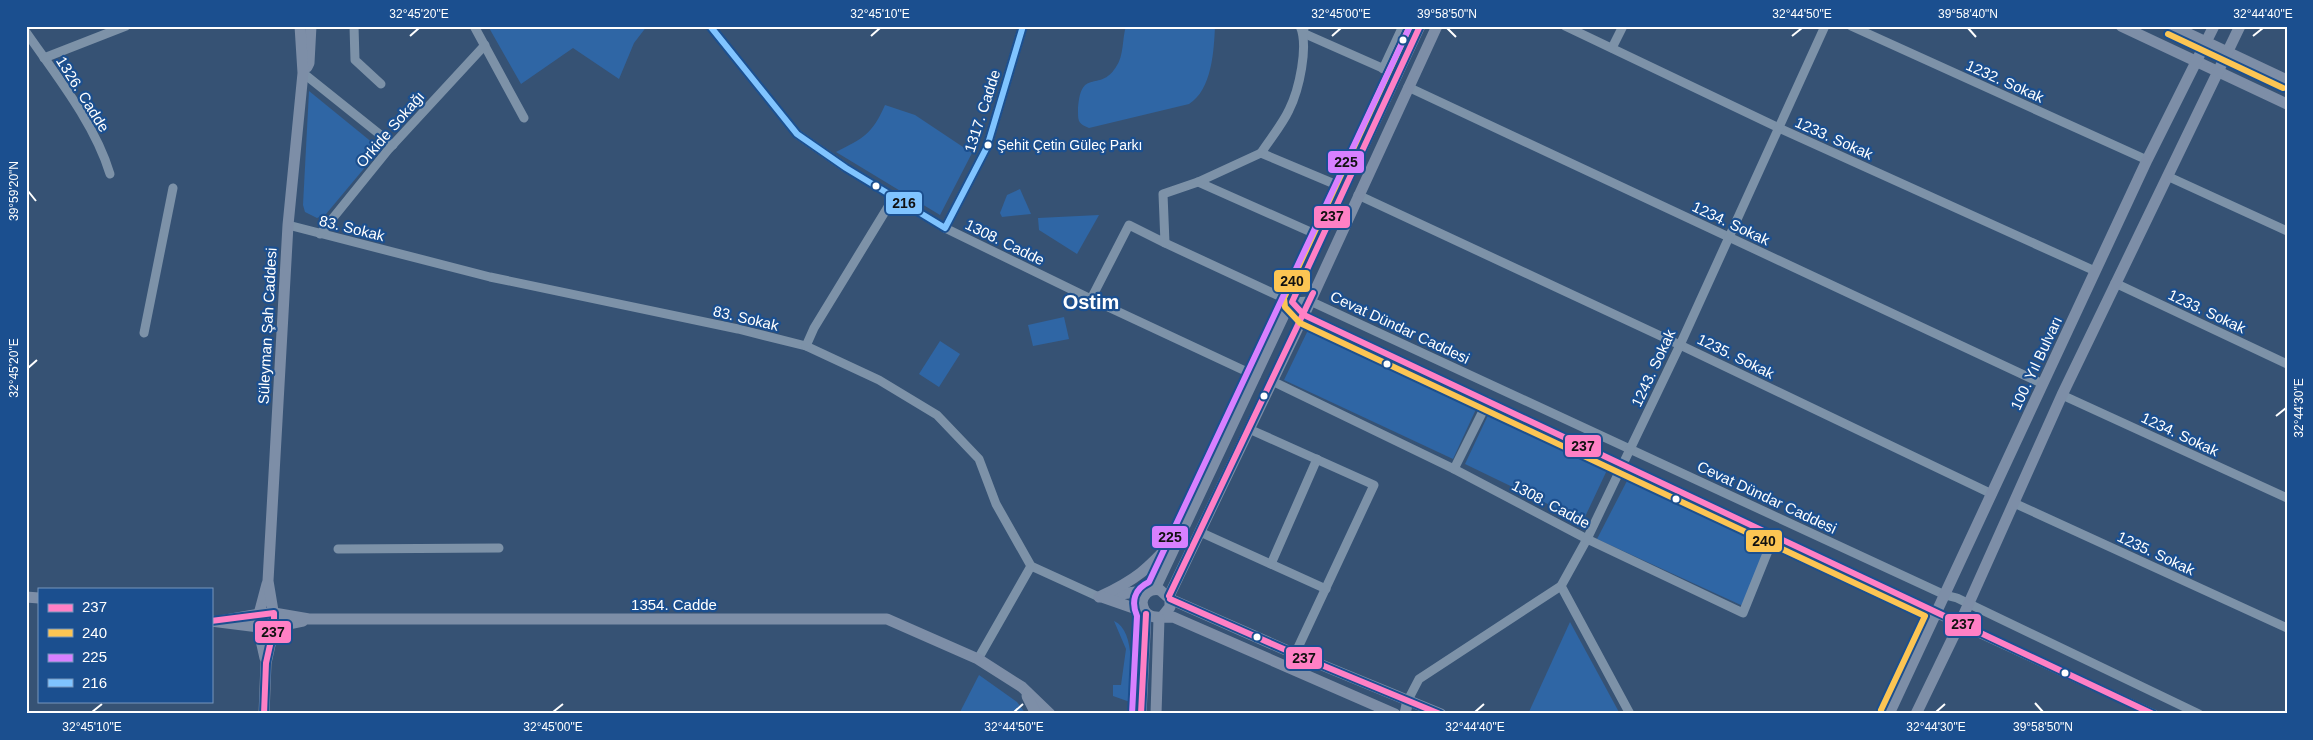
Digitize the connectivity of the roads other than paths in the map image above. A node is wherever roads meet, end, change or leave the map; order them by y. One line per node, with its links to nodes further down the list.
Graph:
1 (126, 26): 25 (street)
2 (300, 26): 29 (main road, Süleyman Şah Caddesi)
3 (311, 26): 29 (main road, Süleyman Şah Caddesi)
4 (354, 26): 32 (street)
5 (474, 26): 22 (street)
6 (710, 26): 46 (street, 1308. Cadde)
7 (1023, 26): 48 (street, 1317. Cadde)
8 (1403, 26): 27 (street)
9 (1420, 26): 30 (main road)
10 (1437, 26): 33 (main road)
11 (1565, 26): 23 (street, 1233. Sokak)
12 (1623, 26): 23 (street)
13 (1825, 26): 36 (street, 1243. Sokak)
14 (1851, 26): 39 (street, 1232. Sokak)
15 (2122, 26): 26 (main road)
16 (2172, 26): 21 (main road)
17 (2214, 26): 21 (main road, 100. Yıl Bulvarı)
18 (2240, 26): 24 (main road)
19 (1303, 28): 27 (street); 38 (street)
20 (26, 32): 25 (street, 1326. Cadde)
21 (2206, 42): 24 (main road); 26 (main road, 100. Yıl Bulvarı)
22 (484, 45): 35 (street); 37 (street, Orkide Sokağı)
23 (1612, 48): 36 (street, 1233. Sokak)
24 (2228, 52): 28 (main road); 31 (main road)
25 (44, 58): 40 (street, 1326. Cadde)
26 (2197, 61): 28 (main road); 39 (main road, 100. Yıl Bulvarı)
27 (1384, 69): 30 (street)
28 (2219, 72): 34 (main road); 41 (main road)
29 (303, 73): 37 (street); 47 (main road, Süleyman Şah Caddesi)
30 (1398, 75): 44 (main road)
31 (2287, 80)
32 (381, 84)
33 (1408, 87): 45 (main road); 52 (street, 1234. Sokak)
34 (2287, 104)
35 (524, 118)
36 (1779, 128): 52 (street, 1243. Sokak); 54 (street, 1233. Sokak)
37 (393, 145): 50 (street, Orkide Sokağı)
38 (1261, 153): 42 (street); 44 (street)
39 (2147, 160): 54 (main road, 100. Yıl Bulvarı)
40 (110, 174)
41 (2166, 176): 49 (street); 55 (main road)
42 (1198, 182): 51 (street); 53 (street)
43 (173, 188): 60 (street)
44 (1344, 188): 51 (main road)
45 (1358, 195): 57 (main road); 61 (street, 1235. Sokak)
46 (894, 197): 48 (street, 1308. Cadde); 62 (street)
47 (288, 225): 50 (street, 83. Sokak); 85 (main road, Süleyman Şah Caddesi)
48 (945, 228): 56 (street, 1308. Cadde)
49 (2287, 232)
50 (320, 234): 62 (street, 83. Sokak)
51 (1322, 237): 58 (main road)
52 (1729, 237): 61 (street, 1243. Sokak); 66 (street, 1234. Sokak)
53 (1165, 243): 56 (street); 58 (street)
54 (2095, 271): 66 (main road, 100. Yıl Bulvarı)
55 (2115, 283): 63 (street, 1233. Sokak); 67 (main road)
56 (1091, 300): 64 (street, 1308. Cadde)
57 (1310, 301): 58 (street, Cevat Dündar Caddesi); 59 (main road); 70 (street, Cevat Dündar Caddesi)
58 (1292, 302): 59 (street, Cevat Dündar Caddesi); 64 (main road)
59 (1304, 315): 65 (main road); 68 (street, Cevat Dündar Caddesi)
60 (144, 333)
61 (1680, 345): 70 (street, 1243. Sokak); 74 (street, 1235. Sokak)
62 (806, 346): 84 (street, 83. Sokak)
63 (2287, 364)
64 (1256, 376): 77 (main road)
65 (1272, 381): 69 (main road); 73 (street, 1308. Cadde)
66 (2043, 384): 74 (main road, 100. Yıl Bulvarı)
67 (2062, 395): 75 (street, 1234. Sokak); 76 (main road)
68 (1488, 401): 72 (street, Cevat Dündar Caddesi); 73 (street)
69 (1249, 429): 71 (street); 78 (main road)
70 (1630, 449): 72 (street, 1243. Sokak); 89 (street, Cevat Dündar Caddesi)
71 (1317, 459): 83 (street); 87 (street)
72 (1623, 465): 79 (street, Cevat Dündar Caddesi); 80 (street, 1243. Sokak)
73 (1454, 469): 80 (street, 1308. Cadde)
74 (1992, 494): 89 (main road, 100. Yıl Bulvarı)
75 (2287, 498)
76 (2014, 503): 92 (main road); 103 (street, 1235. Sokak)
77 (1184, 528): 88 (main road); 90 (main road)
78 (1200, 532): 83 (street); 91 (main road)
79 (1774, 536): 80 (street, 1308. Cadde); 93 (street, Cevat Dündar Caddesi)
80 (1587, 539): 86 (street, 1243. Sokak)
81 (499, 548): 82 (street)
82 (338, 549)
83 (1271, 564): 87 (street)
84 (1031, 566): 90 (street); 105 (street)
85 (268, 580): 94 (main road); 96 (main road)
86 (1561, 586): 108 (street); 117 (street)
87 (1326, 589): 104 (street)
88 (1153, 590): 90 (main road); 91 (main road); 95 (main road)
89 (1945, 595): 92 (street, Cevat Dündar Caddesi); 93 (main road, 100. Yıl Bulvarı)
90 (1099, 597): 95 (main road)
91 (1169, 598): 97 (main road); 104 (main road)
92 (1967, 604): 100 (main road); 121 (street, Cevat Dündar Caddesi)
93 (1937, 612): 100 (street, Cevat Dündar Caddesi); 118 (main road, 100. Yıl Bulvarı)
94 (274, 613): 96 (main road, 1354. Cadde); 98 (main road, 1354. Cadde); 102 (main road)
95 (1145, 613): 97 (main road); 112 (main road)
96 (259, 614): 99 (main road, 1354. Cadde); 101 (main road)
97 (1160, 617): 113 (main road); 114 (main road)
98 (310, 619): 102 (main road, 1354. Cadde); 105 (main road, 1354. Cadde)
99 (216, 621): 101 (main road, 1354. Cadde)
100 (1960, 623): 119 (main road); 120 (street, Cevat Dündar Caddesi)
101 (258, 627): 102 (main road, 1354. Cadde); 106 (main road)
102 (274, 627): 106 (main road)
103 (2287, 628)
104 (1295, 654): 108 (main road)
105 (978, 659): 107 (main road, 1354. Cadde)
106 (266, 663): 109 (main road)
107 (1022, 687): 110 (main road); 111 (main road, 1354. Cadde)
108 (1408, 700): 115 (main road); 116 (main road)
109 (264, 714)
110 (1036, 714)
111 (1050, 714)
112 (1141, 714)
113 (1156, 714)
114 (1395, 714)
115 (1404, 714)
116 (1441, 714)
117 (1630, 714)
118 (1889, 714)
119 (1916, 714)
120 (2154, 714)
121 (2199, 714)

